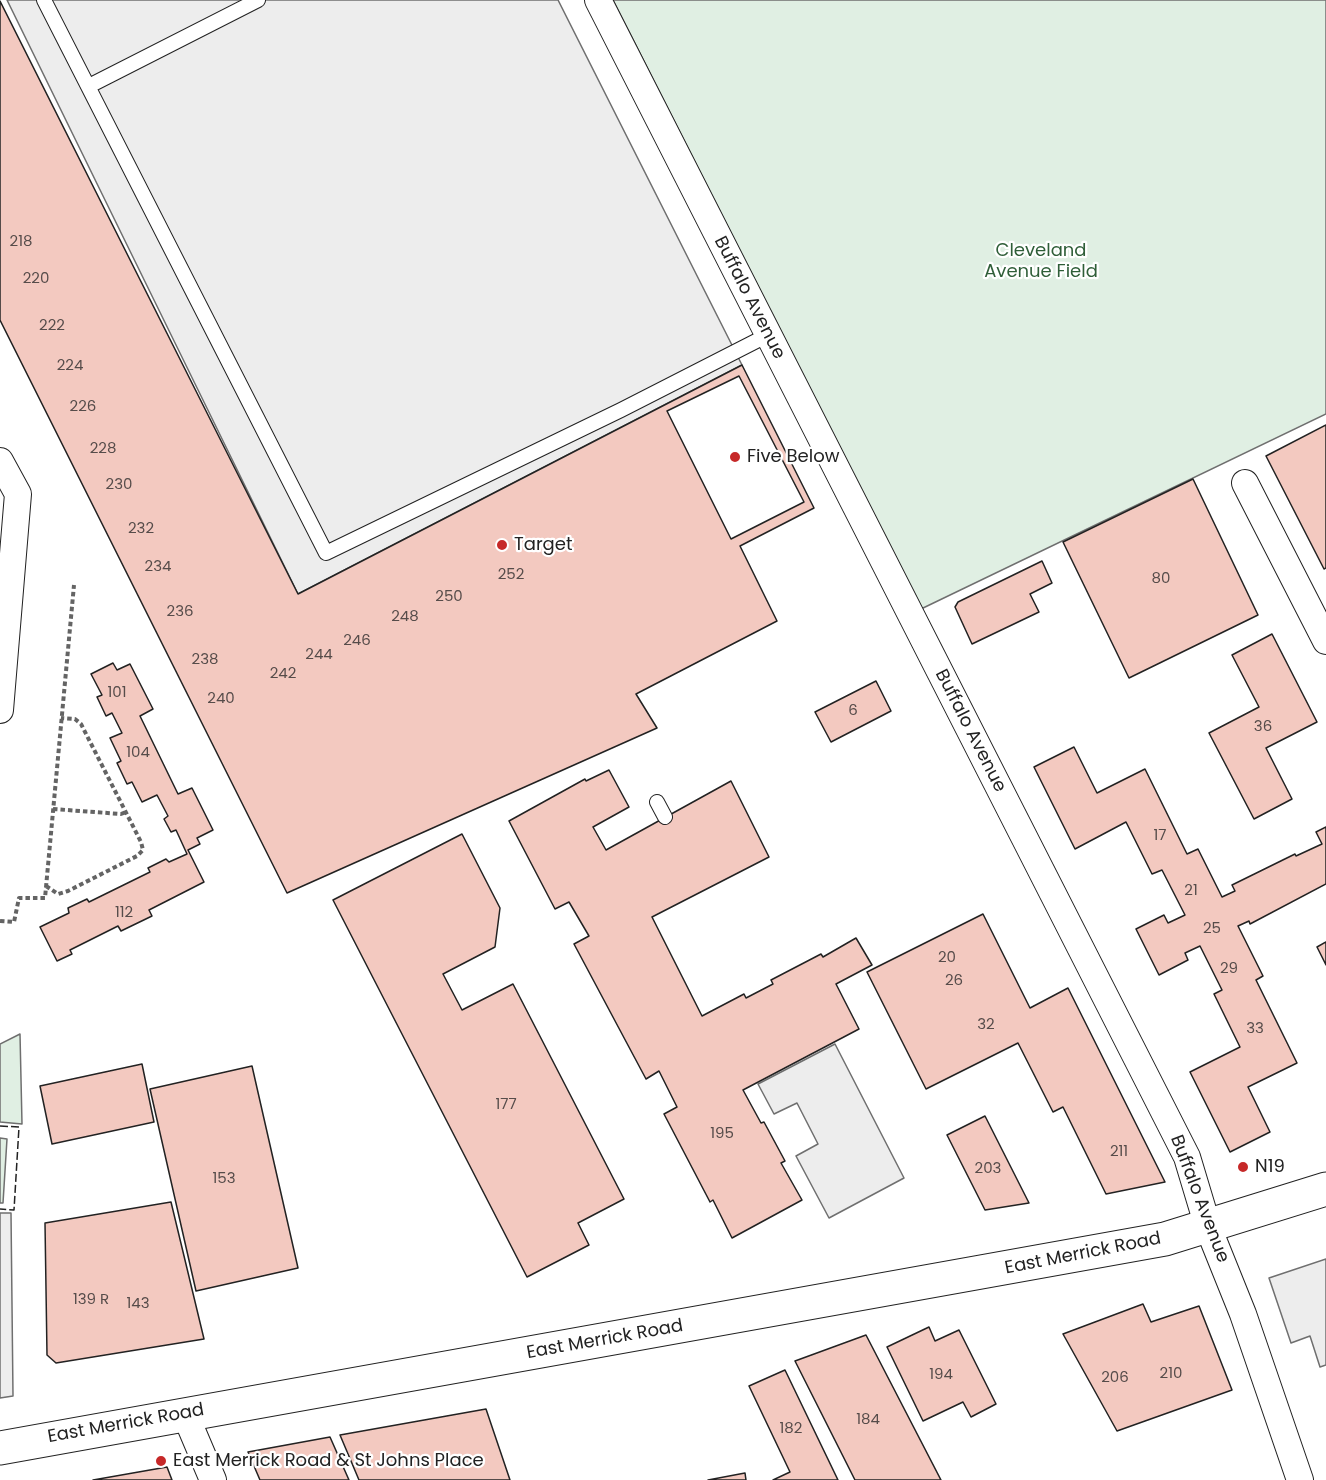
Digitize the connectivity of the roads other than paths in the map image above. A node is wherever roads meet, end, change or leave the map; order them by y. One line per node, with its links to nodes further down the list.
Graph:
1 (44, 0): 4 (lane)
2 (258, 0): 4 (lane)
3 (598, 0): 5 (street, Buffalo Avenue)
4 (89, 86): 5 (lane)
5 (768, 335): 13 (street, Buffalo Avenue)
6 (0, 461): 9 (street)
7 (1245, 483): 8 (street)
8 (1326, 641)
9 (0, 710)
10 (657, 802): 11 (lane)
11 (665, 817)
12 (1326, 1189): 13 (main road, East Merrick Road)
13 (1208, 1227): 14 (main road, East Merrick Road); 17 (street, Buffalo Avenue)
14 (185, 1414): 15 (main road, East Merrick Road); 16 (street)
15 (0, 1448)
16 (213, 1480)
17 (1300, 1480)

